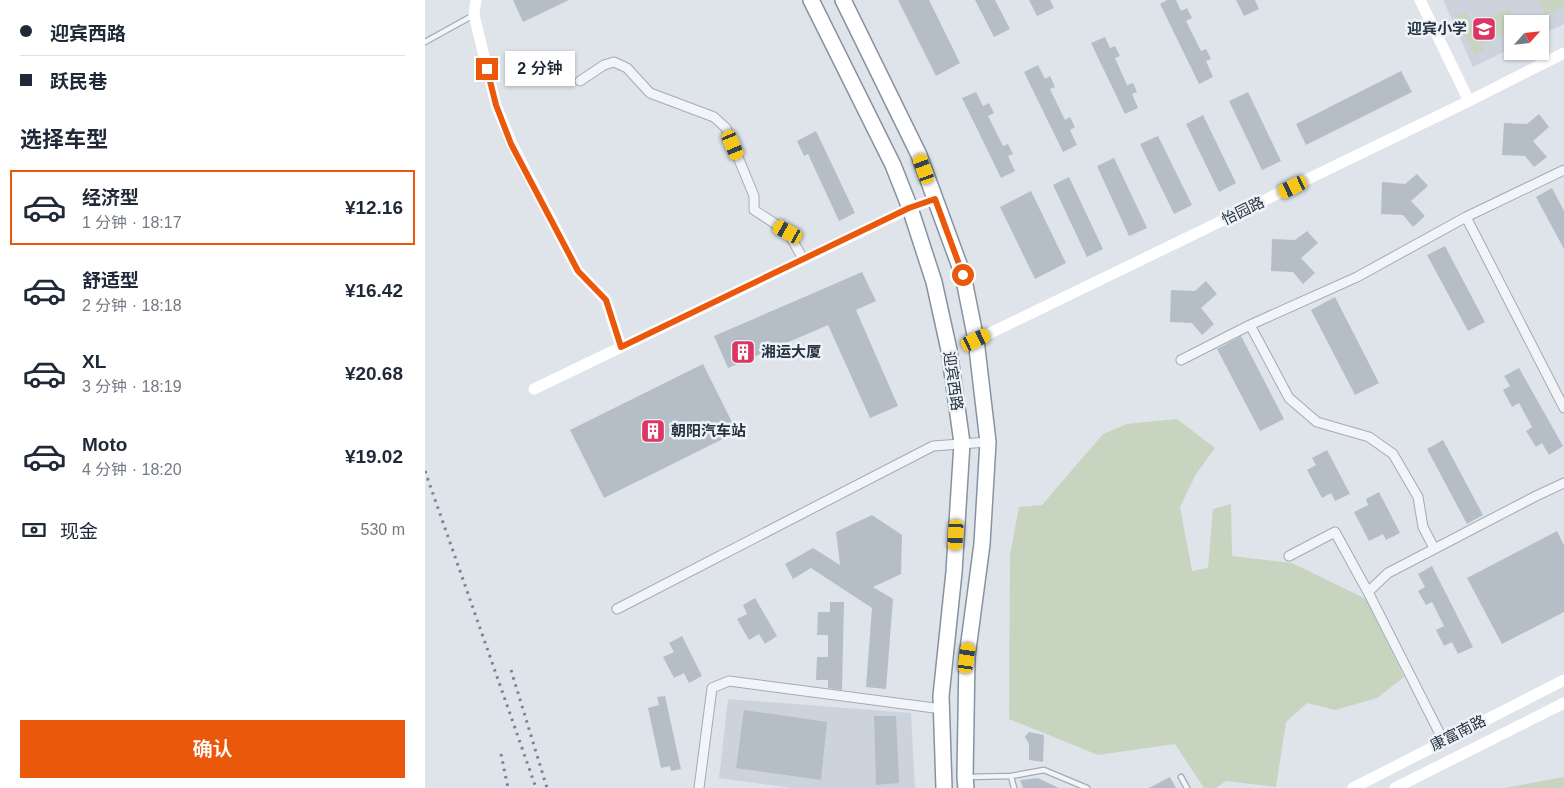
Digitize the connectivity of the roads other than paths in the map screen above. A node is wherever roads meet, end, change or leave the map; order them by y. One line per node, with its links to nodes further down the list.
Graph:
1 (476, 0): 5 (street)
2 (811, 0): 12 (highway, 迎宾西路)
3 (843, 0): 11 (highway, 迎宾西路)
4 (1420, 0): 9 (street)
5 (474, 15): 6 (lane); 17 (street)
6 (425, 42)
7 (1564, 53): 9 (street, 怡园路)
8 (580, 81): 14 (street)
9 (1469, 102): 16 (street, 怡园路)
10 (1564, 170): 13 (street)
11 (935, 199): 12 (street); 16 (highway, 迎宾西路)
12 (909, 208): 14 (street); 22 (highway, 迎宾西路)
13 (1466, 218): 15 (street); 20 (street)
14 (803, 260): 17 (street)
15 (1250, 325): 18 (street); 24 (street)
16 (976, 340): 21 (highway, 迎宾西路)
17 (621, 347): 19 (street)
18 (1181, 360)
19 (534, 388)
20 (1564, 408)
21 (988, 442): 22 (street); 34 (highway, 迎宾西路)
22 (962, 443): 27 (street); 30 (highway, 迎宾西路)
23 (1564, 483): 24 (street)
24 (1434, 548): 26 (street)
25 (1289, 556): 26 (street)
26 (1367, 592): 31 (street)
27 (617, 608)
28 (1564, 680): 31 (street, 康富南路)
29 (1564, 703): 41 (street, 康富南路)
30 (941, 709): 35 (street); 36 (highway, 迎宾西路)
31 (1443, 740): 40 (street, 康富南路)
32 (1011, 776): 34 (lane); 37 (lane); 38 (lane)
33 (1181, 777): 39 (lane)
34 (965, 782)
35 (699, 788)
36 (944, 788)
37 (1013, 788)
38 (1087, 788)
39 (1187, 788)
40 (1353, 788)
41 (1395, 788)

